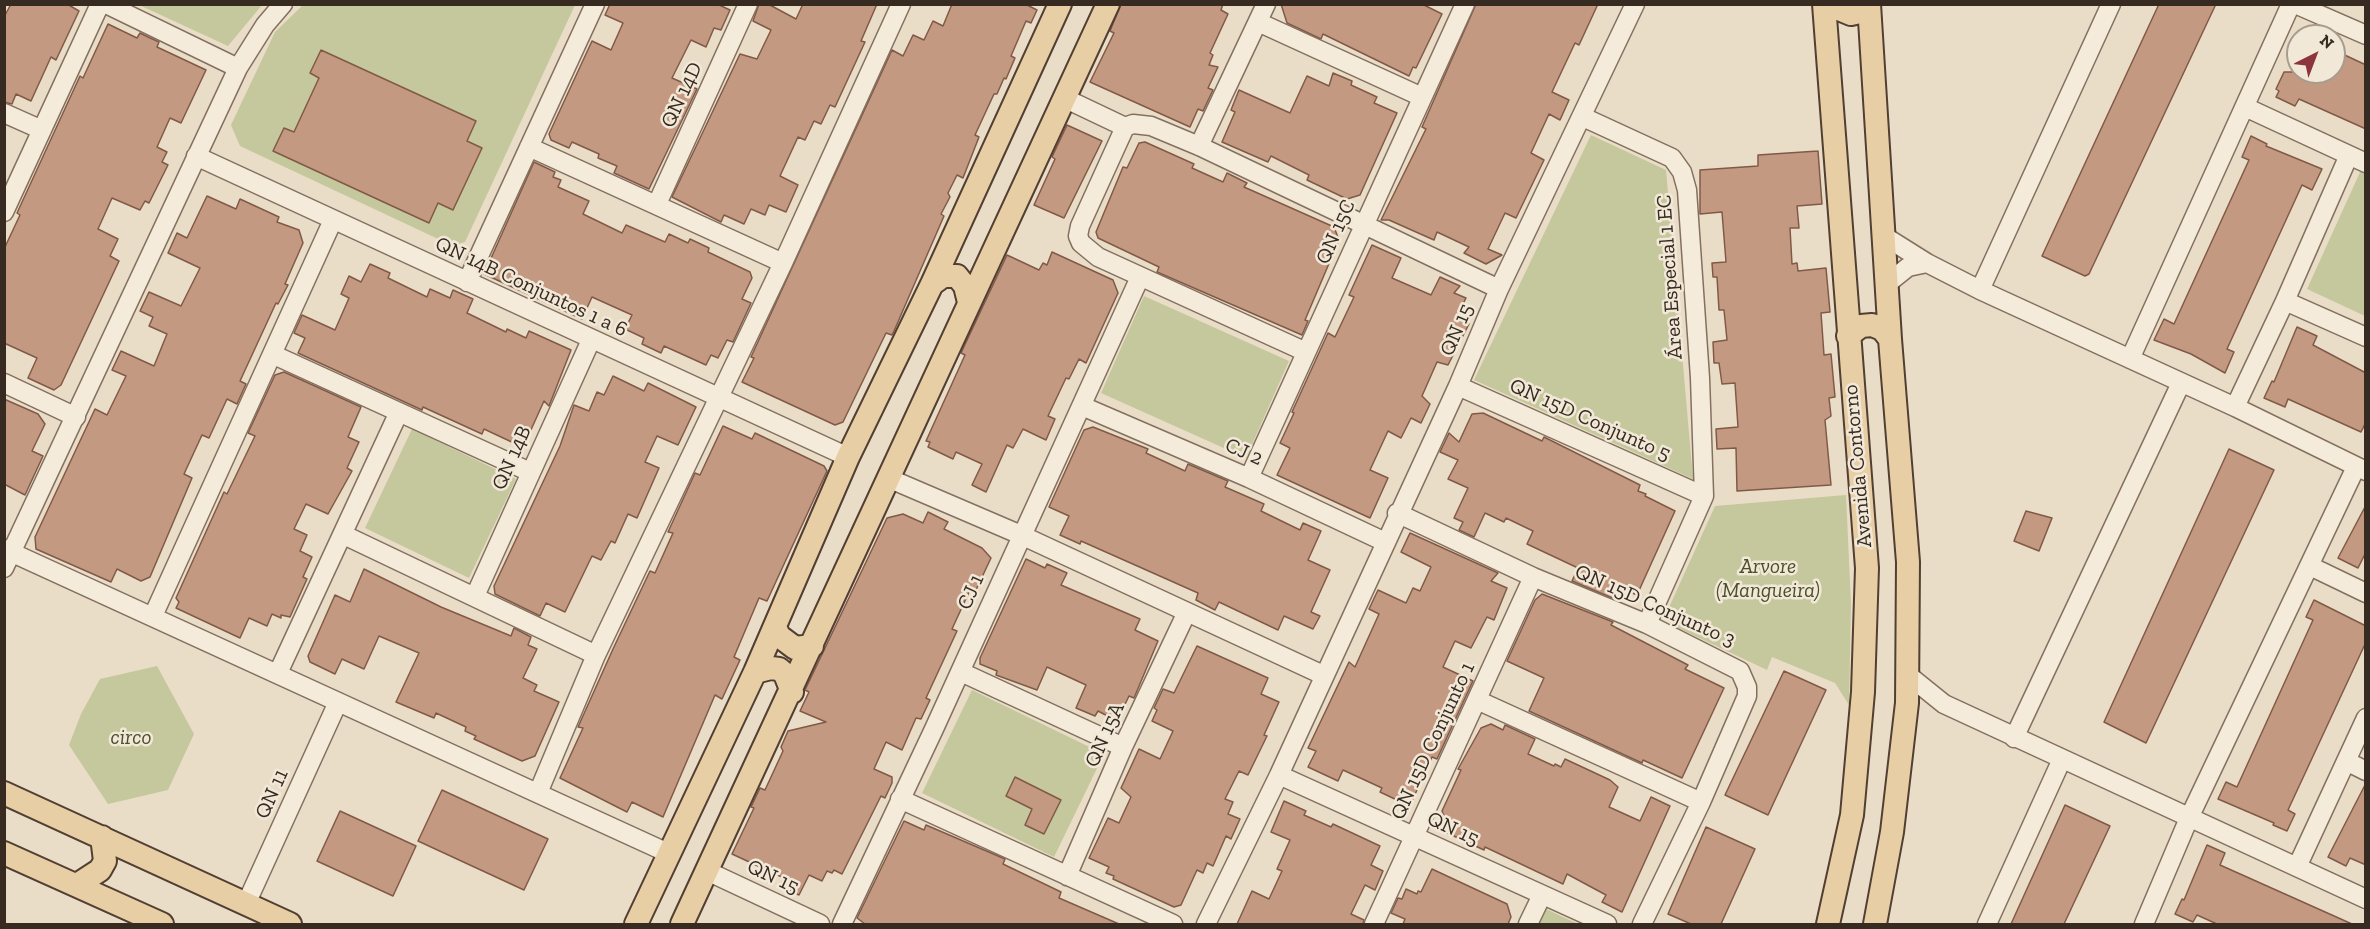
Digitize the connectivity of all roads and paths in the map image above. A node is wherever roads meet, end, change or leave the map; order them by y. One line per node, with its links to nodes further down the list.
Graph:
1 (100, 4): 25 (street)
2 (106, 4): 18 (street)
3 (283, 4): 18 (street)
4 (595, 4): 27 (street)
5 (748, 4): 31 (street, QN 14D)
6 (901, 4): 36 (street)
7 (1108, 4): 20 (main road)
8 (1266, 4): 16 (street)
9 (1465, 4): 19 (street, QN 15C)
10 (1635, 4): 23 (street, QN 15)
11 (1826, 4): 15 (main road); 46 (main road, Avenida Contorno)
12 (2110, 4): 43 (street)
13 (2293, 4): 17 (street); 21 (street)
14 (1059, 5): 41 (main road)
15 (1869, 5): 35 (main road, Avenida Contorno)
16 (1258, 22): 19 (street); 26 (street)
17 (2366, 35)
18 (238, 68): 29 (street)
19 (1422, 97): 34 (street, QN 15C)
20 (1064, 98): 24 (street); 45 (main road)
21 (2245, 107): 28 (street); 52 (street)
22 (4, 113): 25 (street)
23 (1583, 117): 42 (street, QN 15); 66 (street, Área Especial 1 EC)
24 (1125, 127): 26 (street); 38 (street)
25 (42, 130): 32 (street)
26 (1199, 146): 34 (street)
27 (529, 147): 31 (street); 39 (street)
28 (2349, 155): 30 (street); 44 (street)
29 (196, 156): 33 (street, QN 14B Conjuntos 1 a 6); 60 (street)
30 (2366, 163)
31 (657, 204): 36 (street)
32 (4, 212)
33 (333, 220): 39 (street, QN 14B Conjuntos 1 a 6); 51 (street)
34 (1364, 224): 42 (street); 50 (street, QN 15C)
35 (1884, 236): 37 (street); 40 (main road, Avenida Contorno)
36 (783, 263): 56 (street)
37 (1927, 263): 40 (street); 43 (street)
38 (1140, 277): 50 (street); 57 (street, CJ 1)
39 (467, 282): 49 (street, QN 14B Conjuntos 1 a 6)
40 (1888, 283): 48 (main road, Avenida Contorno)
41 (932, 284): 45 (main road); 61 (main road)
42 (1498, 288): 55 (street, QN 15)
43 (1980, 290): 52 (street)
44 (2285, 301): 47 (street); 58 (street)
45 (969, 302): 64 (main road)
46 (1848, 336): 48 (main road); 127 (main road, Avenida Contorno)
47 (2366, 337)
48 (1890, 339): 86 (main road, Avenida Contorno)
49 (591, 340): 56 (street, QN 14B Conjuntos 1 a 6); 63 (street, QN 14B)
50 (1306, 352): 65 (street, QN 15C)
51 (274, 355): 59 (street); 77 (street)
52 (2130, 359): 54 (street)
53 (4, 383): 60 (street)
54 (2181, 383): 58 (street); 93 (street)
55 (1458, 386): 66 (street, QN 15D Conjunto 5); 67 (street, QN 15)
56 (719, 398): 61 (street, QN 14B Conjuntos 1 a 6); 81 (street)
57 (1082, 406): 65 (street, CJ 2); 69 (street, CJ 1)
58 (2235, 407): 62 (street)
59 (398, 414): 63 (street); 68 (street)
60 (76, 417): 71 (street)
61 (848, 457): 79 (main road)
62 (2361, 469): 72 (street)
63 (530, 472): 75 (street, QN 14B)
64 (888, 478): 69 (street); 80 (main road)
65 (1249, 478): 70 (street, CJ 2)
66 (1704, 496): 78 (street)
67 (1397, 513): 70 (street, QN 15); 73 (street, QN 15D Conjunto 3)
68 (344, 535): 75 (street); 84 (street)
69 (1021, 535): 76 (street); 83 (street, CJ 1)
70 (1385, 542): 85 (street, QN 15)
71 (7, 556): 77 (street)
72 (2310, 566): 74 (street); 103 (street)
73 (1533, 577): 78 (street, QN 15D Conjunto 3); 88 (street, QN 15D Conjunto 1)
74 (2366, 593)
75 (475, 596): 81 (street)
76 (1186, 614): 85 (street); 94 (street, QN 15A)
77 (153, 616): 84 (street)
78 (1647, 624): 102 (street, QN 15D Conjunto 3)
79 (775, 627): 80 (main road); 82 (main road)
80 (812, 646): 87 (main road)
81 (596, 655): 100 (street)
82 (755, 672): 87 (main road); 107 (main road)
83 (961, 672): 94 (street); 101 (street, CJ 1)
84 (278, 673): 89 (street)
85 (1323, 675): 98 (street, QN 15)
86 (1908, 675): 90 (main road, Avenida Contorno); 91 (street)
87 (792, 692): 109 (main road)
88 (1477, 700): 102 (street); 104 (street, QN 15D Conjunto 1)
89 (338, 702): 100 (street); 114 (street, QN 11)
90 (1907, 703): 91 (street); 128 (main road, Avenida Contorno)
91 (1944, 704): 93 (street)
92 (2366, 718): 96 (street)
93 (2014, 738): 95 (street)
94 (1123, 747): 110 (street, QN 15A)
95 (2062, 759): 103 (street); 129 (street)
96 (2346, 761): 97 (street); 108 (street)
97 (2366, 771)
98 (1279, 776): 104 (street, QN 15); 122 (street, QN 15)
99 (4, 793): 105 (main road)
100 (538, 793): 107 (street)
101 (900, 800): 110 (street); 120 (street, CJ 1)
102 (1701, 802): 126 (street, QN 15D Conjunto 3)
103 (2189, 818): 108 (street); 130 (street)
104 (1414, 836): 112 (street, QN 15); 123 (street, QN 15D Conjunto 1)
105 (102, 837): 111 (main road); 114 (main road)
106 (4, 853): 111 (main road)
107 (668, 853): 117 (main road)
108 (2297, 867): 113 (street)
109 (707, 871): 118 (main road); 119 (street, QN 15)
110 (1067, 876): 121 (street)
111 (77, 885): 115 (main road)
112 (1542, 895): 124 (street); 125 (street, QN 15)
113 (2366, 899)
114 (246, 904): 116 (main road)
115 (162, 924)
116 (290, 924)
117 (636, 924)
118 (682, 924)
119 (820, 924)
120 (842, 924)
121 (1173, 924)
122 (1206, 924)
123 (1374, 924)
124 (1528, 924)
125 (1607, 924)
126 (1642, 924)
127 (1828, 924)
128 (1875, 924)
129 (1987, 924)
130 (2144, 924)

